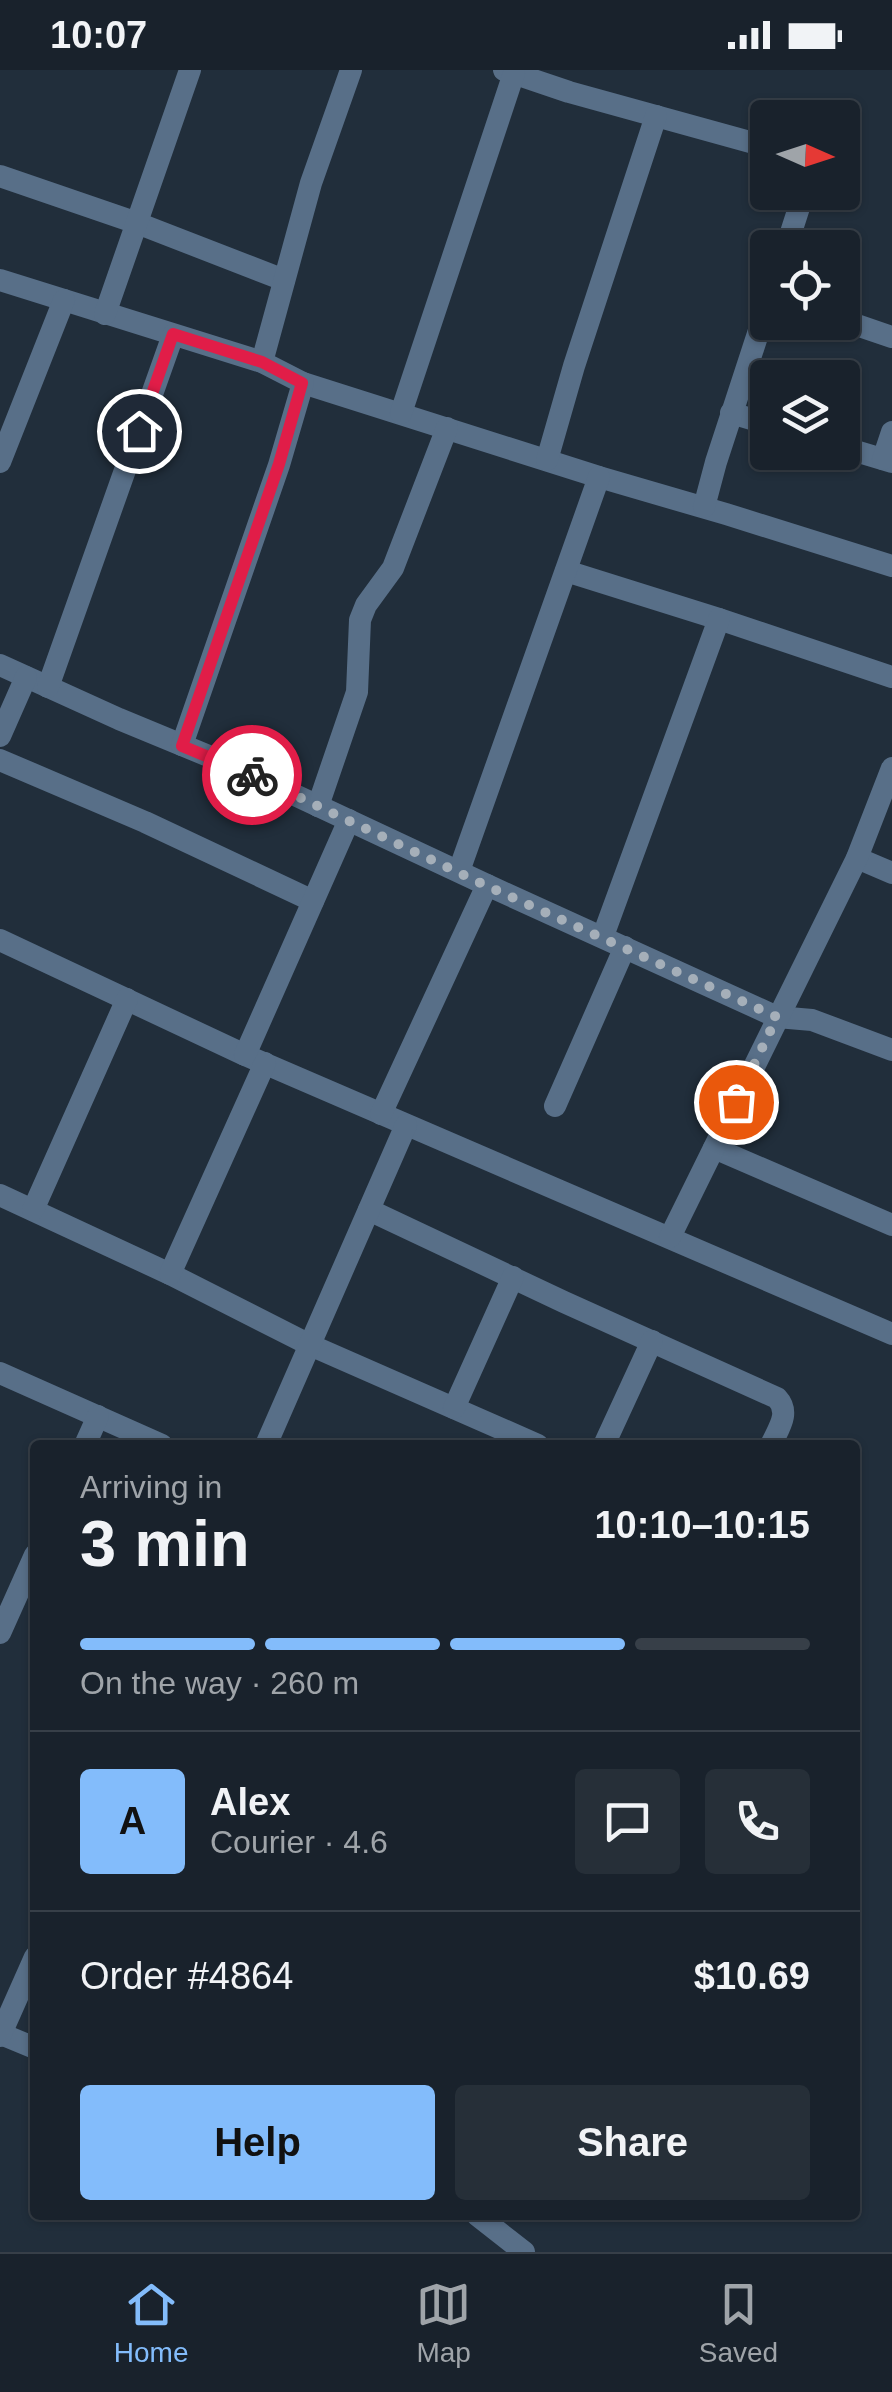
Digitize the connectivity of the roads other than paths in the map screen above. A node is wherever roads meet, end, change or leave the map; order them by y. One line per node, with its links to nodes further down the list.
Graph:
1 (190, 70): 7 (street)
2 (351, 70): 9 (street)
3 (509, 72): 4 (street); 19 (street)
4 (656, 116): 5 (street); 24 (street)
5 (750, 142)
6 (0, 176): 7 (street)
7 (137, 223): 9 (street); 11 (street)
8 (0, 280): 10 (street)
9 (284, 280): 16 (street)
10 (64, 300): 11 (street); 26 (street)
11 (105, 314): 13 (street)
12 (860, 326): 14 (street)
13 (173, 334): 16 (street); 35 (street)
14 (892, 337)
15 (756, 340): 18 (street)
16 (262, 362): 17 (street)
17 (302, 383): 19 (street); 37 (street)
18 (732, 412): 20 (street); 28 (street)
19 (401, 413): 21 (street)
20 (750, 418)
21 (447, 428): 24 (street); 40 (street)
22 (892, 432): 25 (street)
23 (860, 452): 25 (street)
24 (547, 460): 27 (street)
25 (888, 460)
26 (0, 462)
27 (599, 477): 28 (street); 30 (street)
28 (704, 507): 29 (street)
29 (892, 566)
30 (566, 571): 31 (street); 43 (street)
31 (718, 619): 34 (street); 47 (street)
32 (0, 665): 33 (street)
33 (26, 677): 35 (street); 36 (street)
34 (892, 677)
35 (48, 687): 37 (street)
36 (0, 736)
37 (182, 746): 40 (street)
38 (0, 760): 46 (street)
39 (892, 768): 42 (street)
40 (318, 806): 41 (street)
41 (348, 820): 43 (street); 46 (street)
42 (857, 858): 44 (street); 51 (street)
43 (459, 871): 45 (street)
44 (892, 873)
45 (487, 886): 47 (street); 55 (street)
46 (312, 902): 53 (street)
47 (602, 936): 49 (street)
48 (0, 940): 50 (street)
49 (625, 947): 51 (street); 54 (street)
50 (126, 999): 53 (street); 59 (street)
51 (777, 1017): 52 (street); 57 (street)
52 (892, 1050)
53 (255, 1059): 55 (street); 63 (street)
54 (555, 1106)
55 (381, 1114): 56 (street)
56 (406, 1125): 60 (street); 62 (street)
57 (714, 1148): 61 (street); 62 (street)
58 (0, 1195): 59 (street)
59 (33, 1210): 63 (street)
60 (369, 1210): 64 (street); 67 (street)
61 (892, 1225)
62 (670, 1237): 65 (street)
63 (170, 1274): 67 (street)
64 (513, 1277): 66 (street); 69 (street)
65 (892, 1334)
66 (652, 1341): 75 (street); 76 (street)
67 (310, 1345): 69 (street); 73 (street)
68 (0, 1373): 70 (street)
69 (454, 1408): 74 (street)
70 (98, 1416): 71 (street); 72 (street)
71 (86, 1440)
72 (151, 1440)
73 (268, 1440)
74 (527, 1440)
75 (606, 1440)
76 (773, 1440)
77 (30, 1566): 78 (street)
78 (0, 1633)
79 (30, 1968): 80 (street)
80 (0, 2035): 81 (street)
81 (30, 2046)
82 (484, 2220): 83 (street)
83 (524, 2252)

